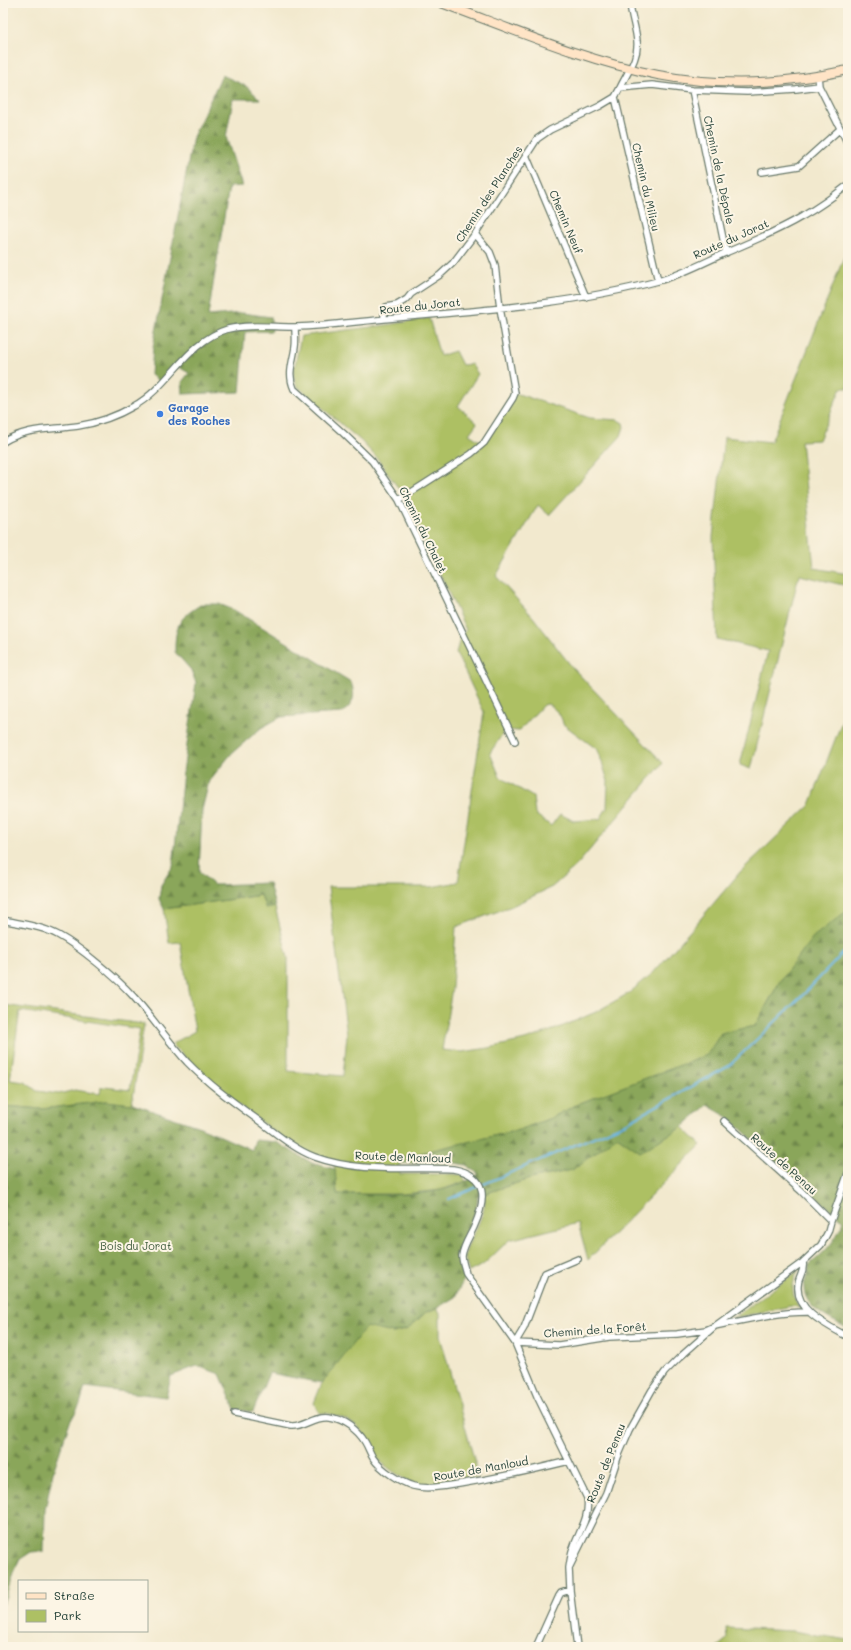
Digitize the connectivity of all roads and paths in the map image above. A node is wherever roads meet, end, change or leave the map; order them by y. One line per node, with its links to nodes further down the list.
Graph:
1 (442, 3): 3 (main road)
2 (630, 3): 3 (street, Chemin des Planches)
3 (630, 69): 5 (main road); 7 (street, Chemin des Planches)
4 (848, 70): 5 (main road)
5 (818, 76): 6 (street)
6 (819, 86): 8 (street); 10 (street)
7 (620, 88): 8 (street); 9 (street, Chemin des Planches)
8 (692, 90): 16 (street, Chemin de la Dépale)
9 (614, 97): 12 (street, Chemin des Planches); 17 (street, Chemin du Milieu)
10 (840, 129): 11 (street); 13 (street)
11 (848, 144)
12 (526, 155): 15 (street, Chemin des Planches); 18 (street, Chemin Neuf)
13 (762, 172)
14 (848, 185): 16 (street, Route du Jorat)
15 (475, 234): 19 (street); 20 (street, Chemin des Planches)
16 (726, 253): 17 (street, Route du Jorat)
17 (658, 281): 18 (street, Route du Jorat)
18 (586, 297): 19 (street, Route du Jorat)
19 (500, 308): 20 (street, Route du Jorat); 23 (street)
20 (384, 319): 21 (street, Route du Jorat)
21 (295, 327): 22 (street, Route du Jorat); 23 (street, Chemin du Chalet)
22 (3, 442)
23 (399, 500): 24 (street, Chemin du Chalet)
24 (515, 741)
25 (3, 920): 34 (street, Route de Manloud)
26 (724, 1121): 28 (street, Route de Penau)
27 (848, 1173): 28 (street, Route de Penau)
28 (831, 1221): 30 (street, Route de Penau)
29 (578, 1259): 34 (street)
30 (803, 1262): 31 (street); 32 (street, Route de Penau)
31 (808, 1312): 32 (street); 33 (street)
32 (715, 1326): 34 (street, Chemin de la Forêt); 37 (street, Route de Penau)
33 (848, 1337)
34 (515, 1343): 36 (street, Route de Manloud)
35 (234, 1414): 36 (street, Route de Manloud)
36 (569, 1461): 37 (street, Route de Manloud)
37 (569, 1568): 38 (street, Route de Penau)
38 (570, 1590): 39 (street); 40 (street, Route de Penau)
39 (536, 1647)
40 (577, 1647)

